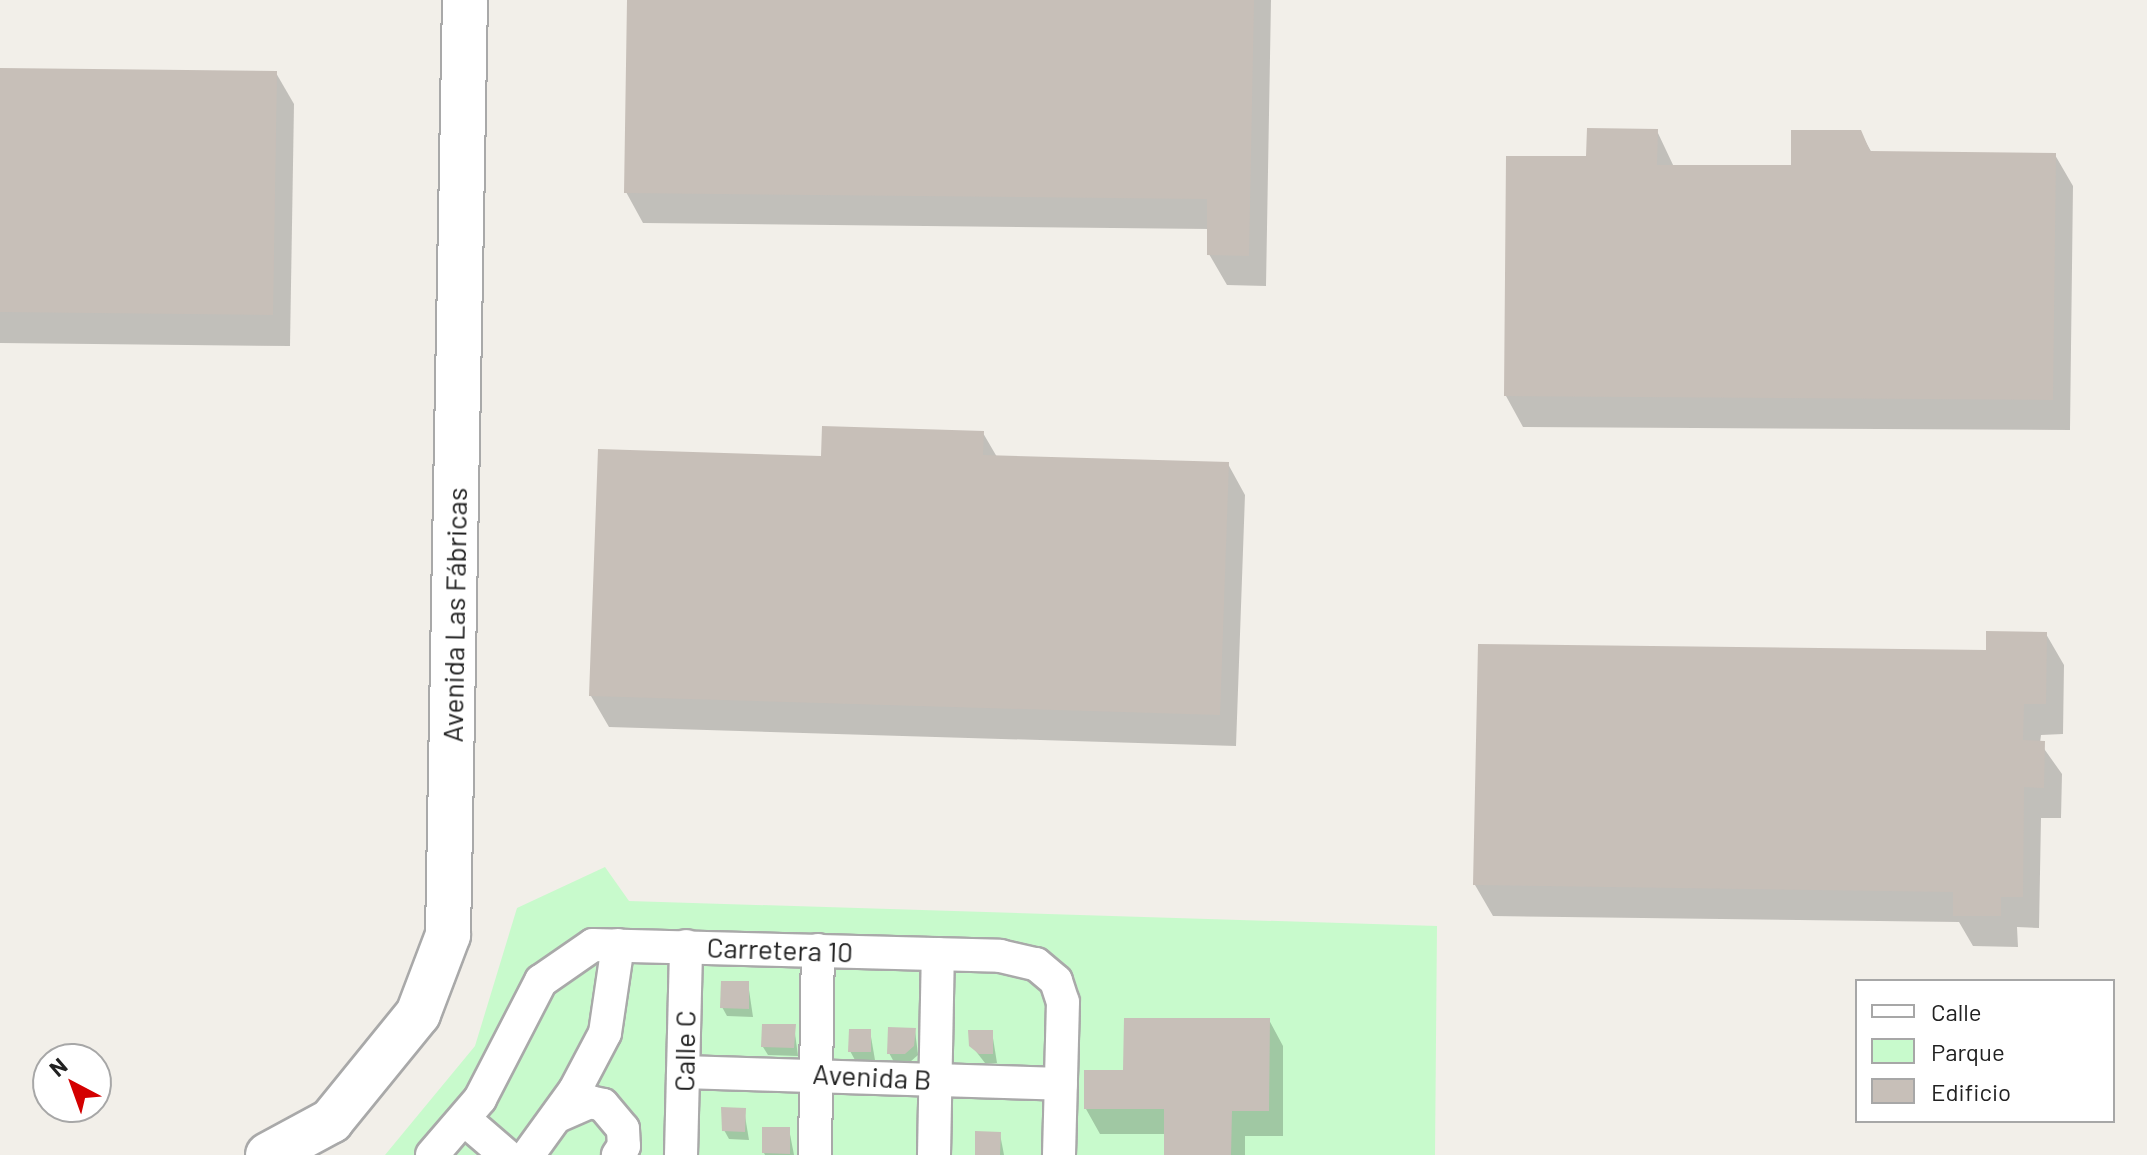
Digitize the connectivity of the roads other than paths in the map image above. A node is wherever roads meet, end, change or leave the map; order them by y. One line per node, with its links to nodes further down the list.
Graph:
1 (465, 0): 12 (street, Avenida Las Fábricas)
2 (618, 945): 3 (lane, Carretera 10); 10 (lane, Carretera 10); 11 (lane)
3 (686, 946): 4 (lane, Carretera 10); 6 (lane, Calle C)
4 (818, 950): 5 (lane, Carretera 10); 7 (lane)
5 (938, 954): 8 (lane); 9 (lane, Carretera 10)
6 (683, 1072): 7 (lane, Avenida B); 16 (lane, Calle C)
7 (817, 1073): 8 (lane, Avenida B); 17 (lane)
8 (936, 1079): 9 (lane, Avenida B); 18 (lane)
9 (1061, 1084): 19 (lane, Carretera 10)
10 (464, 1119): 13 (lane, Carretera 10); 14 (lane)
11 (542, 1137): 15 (lane)
12 (268, 1155)
13 (432, 1155)
14 (506, 1155)
15 (618, 1155)
16 (681, 1155)
17 (815, 1155)
18 (934, 1155)
19 (1059, 1155)

